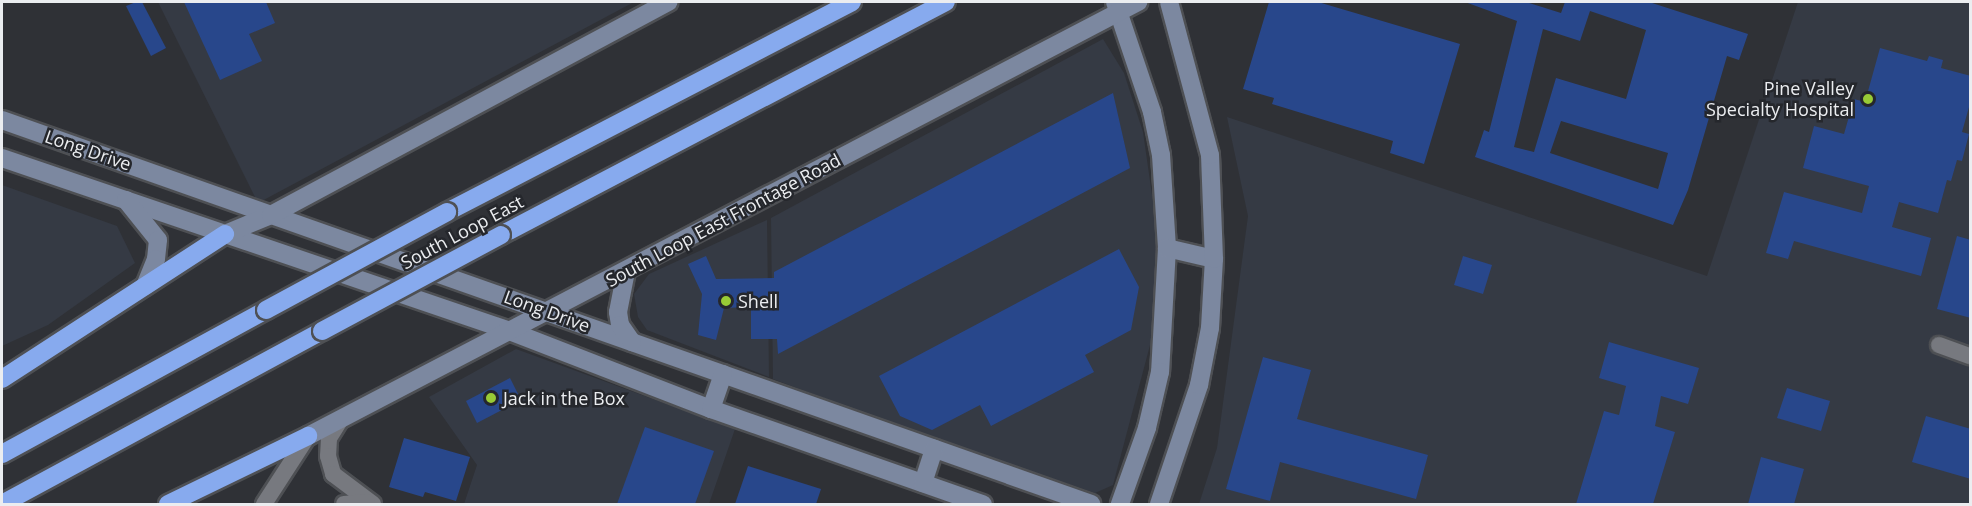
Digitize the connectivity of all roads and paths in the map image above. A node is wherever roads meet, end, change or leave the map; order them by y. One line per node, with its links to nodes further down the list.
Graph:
1 (668, 2): 10 (main road)
2 (852, 2): 27 (highway, South Loop East, bridge)
3 (946, 2): 30 (highway, South Loop East, bridge)
4 (1138, 2): 6 (main road, South Loop East Frontage Road)
5 (1169, 2): 13 (main road)
6 (1117, 7): 12 (main road); 14 (main road, South Loop East Frontage Road)
7 (2, 120): 10 (main road, Long Drive)
8 (2, 158): 9 (main road, Long Drive)
9 (126, 200): 11 (main road, Long Drive); 15 (main road)
10 (271, 215): 11 (main road); 16 (main road, Long Drive)
11 (225, 234): 15 (highway); 17 (main road, Long Drive)
12 (1167, 248): 13 (main road); 36 (main road)
13 (1214, 259): 37 (main road)
14 (626, 271): 16 (main road, South Loop East Frontage Road); 18 (main road)
15 (145, 286): 22 (highway)
16 (551, 311): 17 (main road, South Loop East Frontage Road); 18 (main road, Long Drive)
17 (507, 330): 23 (main road, Long Drive); 24 (main road, South Loop East Frontage Road)
18 (632, 342): 21 (main road, Long Drive)
19 (1939, 345): 20 (street)
20 (1971, 356)
21 (723, 374): 23 (main road); 26 (main road, Long Drive)
22 (2, 379)
23 (711, 409): 28 (main road, Long Drive)
24 (341, 419): 25 (main road, South Loop East Frontage Road); 29 (street)
25 (308, 436): 31 (highway); 32 (street)
26 (934, 449): 28 (main road); 35 (main road, Long Drive)
27 (2, 454)
28 (923, 483): 34 (main road, Long Drive)
29 (370, 503): 33 (street)
30 (2, 504)
31 (172, 504)
32 (264, 504)
33 (344, 504)
34 (983, 504)
35 (1091, 504)
36 (1120, 504)
37 (1159, 504)

